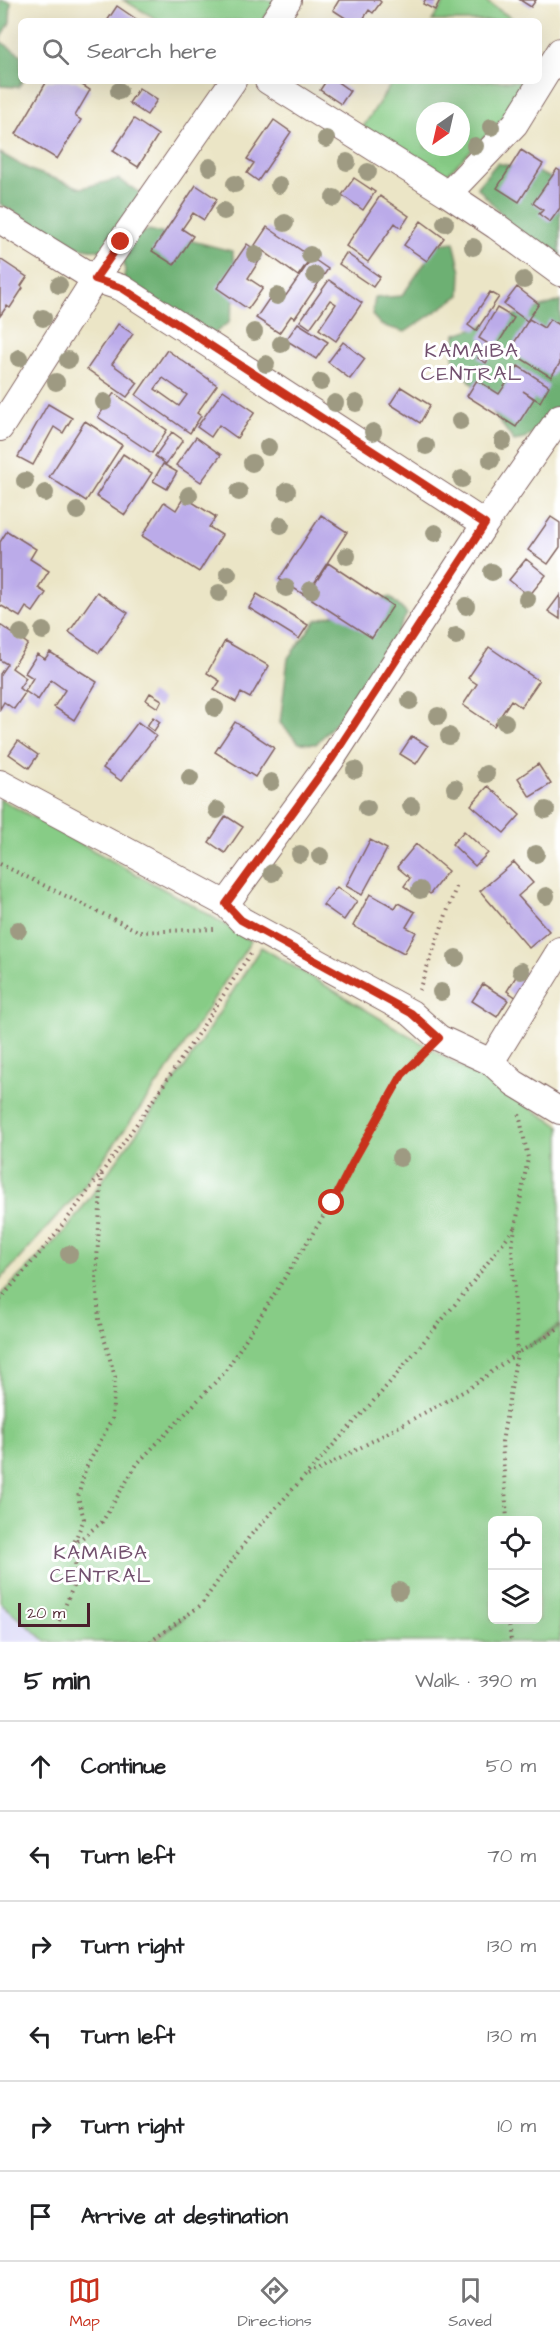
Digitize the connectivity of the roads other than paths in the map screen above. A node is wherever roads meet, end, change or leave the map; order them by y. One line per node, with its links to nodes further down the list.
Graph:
1 (288, 0): 2 (street)
2 (276, 18)
3 (560, 51): 4 (street)
4 (542, 80)
5 (231, 84): 11 (street)
6 (273, 84): 8 (street)
7 (540, 84): 8 (street)
8 (448, 194): 10 (street)
9 (0, 220): 11 (street)
10 (560, 273)
11 (95, 279): 13 (street); 14 (street)
12 (560, 417): 14 (street)
13 (0, 428)
14 (485, 524): 16 (street)
15 (0, 783): 16 (street)
16 (233, 912): 18 (street)
17 (560, 950): 18 (street)
18 (491, 1062): 19 (street)
19 (560, 1111)

